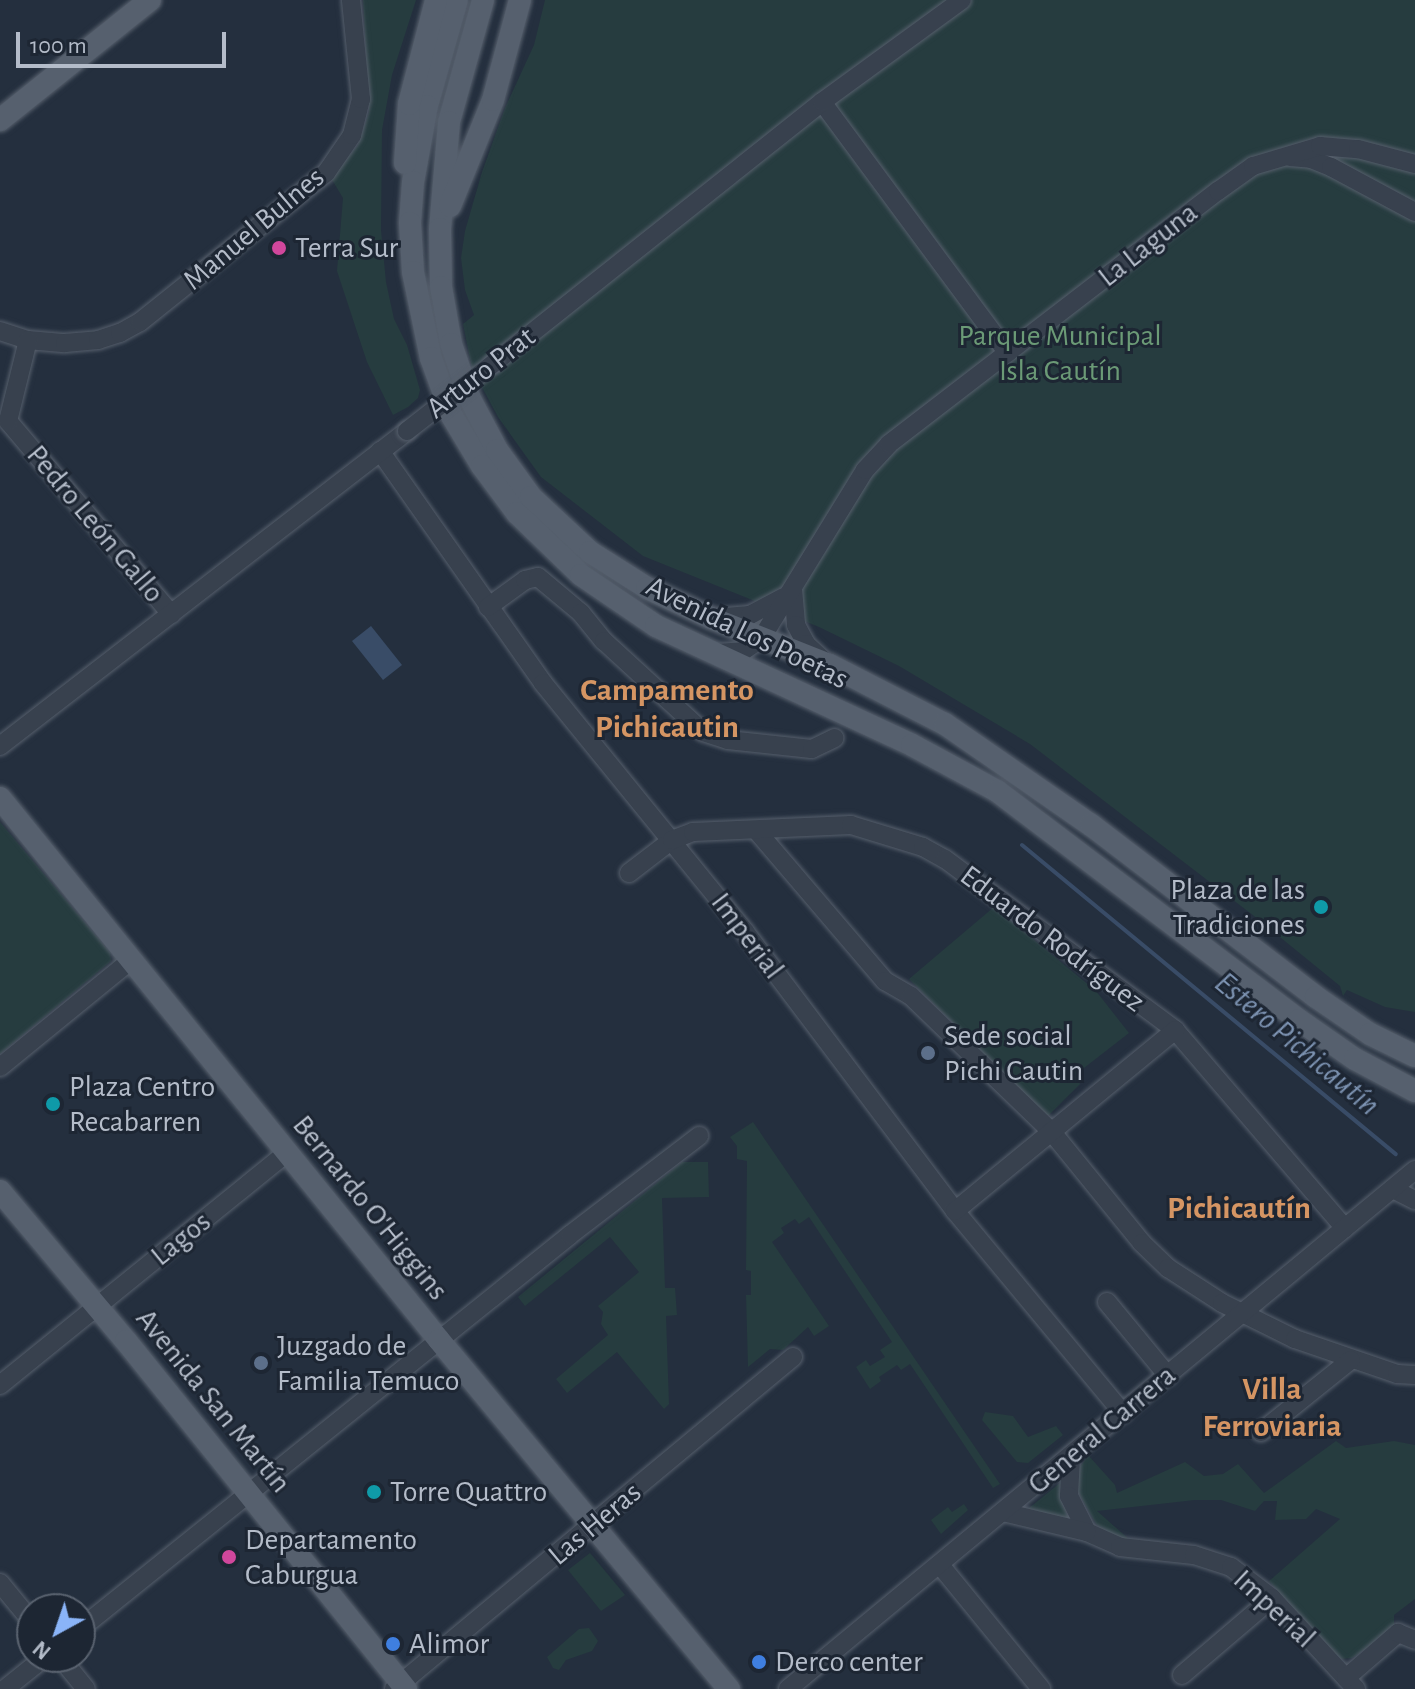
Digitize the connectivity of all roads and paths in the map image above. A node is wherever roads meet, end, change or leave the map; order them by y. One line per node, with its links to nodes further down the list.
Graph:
1 (150, 0): 9 (main road)
2 (351, 0): 16 (street, Manuel Bulnes)
3 (436, 0): 14 (main road)
4 (457, 0): 14 (main road, Avenida Los Poetas)
5 (483, 0): 13 (main road, Avenida Los Poetas)
6 (520, 0): 13 (main road)
7 (962, 0): 8 (street, Arturo Prat)
8 (822, 102): 17 (street); 19 (street, Arturo Prat, bridge)
9 (0, 120)
10 (1284, 157): 11 (street, La Laguna); 12 (street, La Laguna); 17 (street, La Laguna)
11 (1415, 164)
12 (1415, 212)
13 (440, 229): 23 (main road, Avenida Los Poetas)
14 (409, 244): 25 (main road, Avenida Los Poetas)
15 (0, 331): 16 (street)
16 (26, 346): 18 (street, Pedro León Gallo)
17 (1008, 353): 20 (street, La Laguna)
18 (4, 424): 22 (street, Pedro León Gallo)
19 (380, 451): 21 (street, Imperial); 22 (street, Arturo Prat)
20 (794, 587): 23 (street); 24 (street, La Laguna); 26 (street)
21 (488, 607): 27 (street); 31 (street, Imperial)
22 (171, 614): 28 (street, Arturo Prat)
23 (711, 618): 24 (main road, Avenida Los Poetas)
24 (761, 639): 25 (street); 26 (main road, Avenida Los Poetas)
25 (711, 652): 37 (main road, Avenida Los Poetas)
26 (830, 665): 35 (main road, Avenida Los Poetas)
27 (835, 738)
28 (0, 746)
29 (0, 798): 33 (main road, Bernardo O'Higgins)
30 (756, 830): 31 (street, Eduardo Rodríguez); 34 (street, Eduardo Rodríguez); 38 (street)
31 (672, 840): 32 (street); 45 (street, Imperial)
32 (629, 873)
33 (131, 960): 36 (street); 40 (main road, Bernardo O'Higgins)
34 (1175, 1030): 38 (street); 46 (street, Eduardo Rodríguez)
35 (1415, 1056)
36 (0, 1067)
37 (1415, 1091)
38 (1051, 1131): 45 (street); 49 (street)
39 (699, 1136): 50 (street)
40 (287, 1153): 48 (street, Lagos); 50 (main road, Bernardo O'Higgins)
41 (1415, 1170): 42 (street, General Carrera)
42 (1393, 1189): 44 (street); 46 (street, General Carrera)
43 (0, 1191): 48 (main road, Avenida San Martín)
44 (1415, 1200)
45 (955, 1211): 56 (street, Imperial)
46 (1345, 1228): 49 (street, General Carrera)
47 (1107, 1302): 54 (street)
48 (97, 1306): 55 (street, Lagos); 59 (main road, Avenida San Martín)
49 (1243, 1313): 52 (street); 54 (street, General Carrera)
50 (439, 1340): 59 (street); 61 (main road, Bernardo O'Higgins)
51 (793, 1357): 61 (street, Las Heras)
52 (1351, 1360): 53 (street); 57 (street)
53 (1415, 1375)
54 (1168, 1376): 56 (street, General Carrera)
55 (0, 1385)
56 (1123, 1413): 58 (street, General Carrera)
57 (1261, 1432)
58 (1071, 1457): 60 (street, General Carrera); 62 (street)
59 (249, 1493): 67 (street); 73 (main road, Avenida San Martín)
60 (1003, 1512): 62 (street, Imperial); 63 (street, General Carrera)
61 (595, 1524): 73 (street, Las Heras); 76 (main road, Bernardo O'Higgins)
62 (1087, 1532): 65 (street, Imperial)
63 (940, 1565): 77 (street, General Carrera); 78 (street)
64 (0, 1583): 66 (street)
65 (1272, 1598): 71 (street); 72 (street, Imperial)
66 (16, 1602)
67 (96, 1616)
68 (1415, 1640): 72 (street)
69 (25, 1673): 74 (street)
70 (73, 1673): 75 (street)
71 (1182, 1675)
72 (1351, 1684)
73 (400, 1687)
74 (5, 1689)
75 (86, 1689)
76 (729, 1689)
77 (788, 1689)
78 (1041, 1689)

